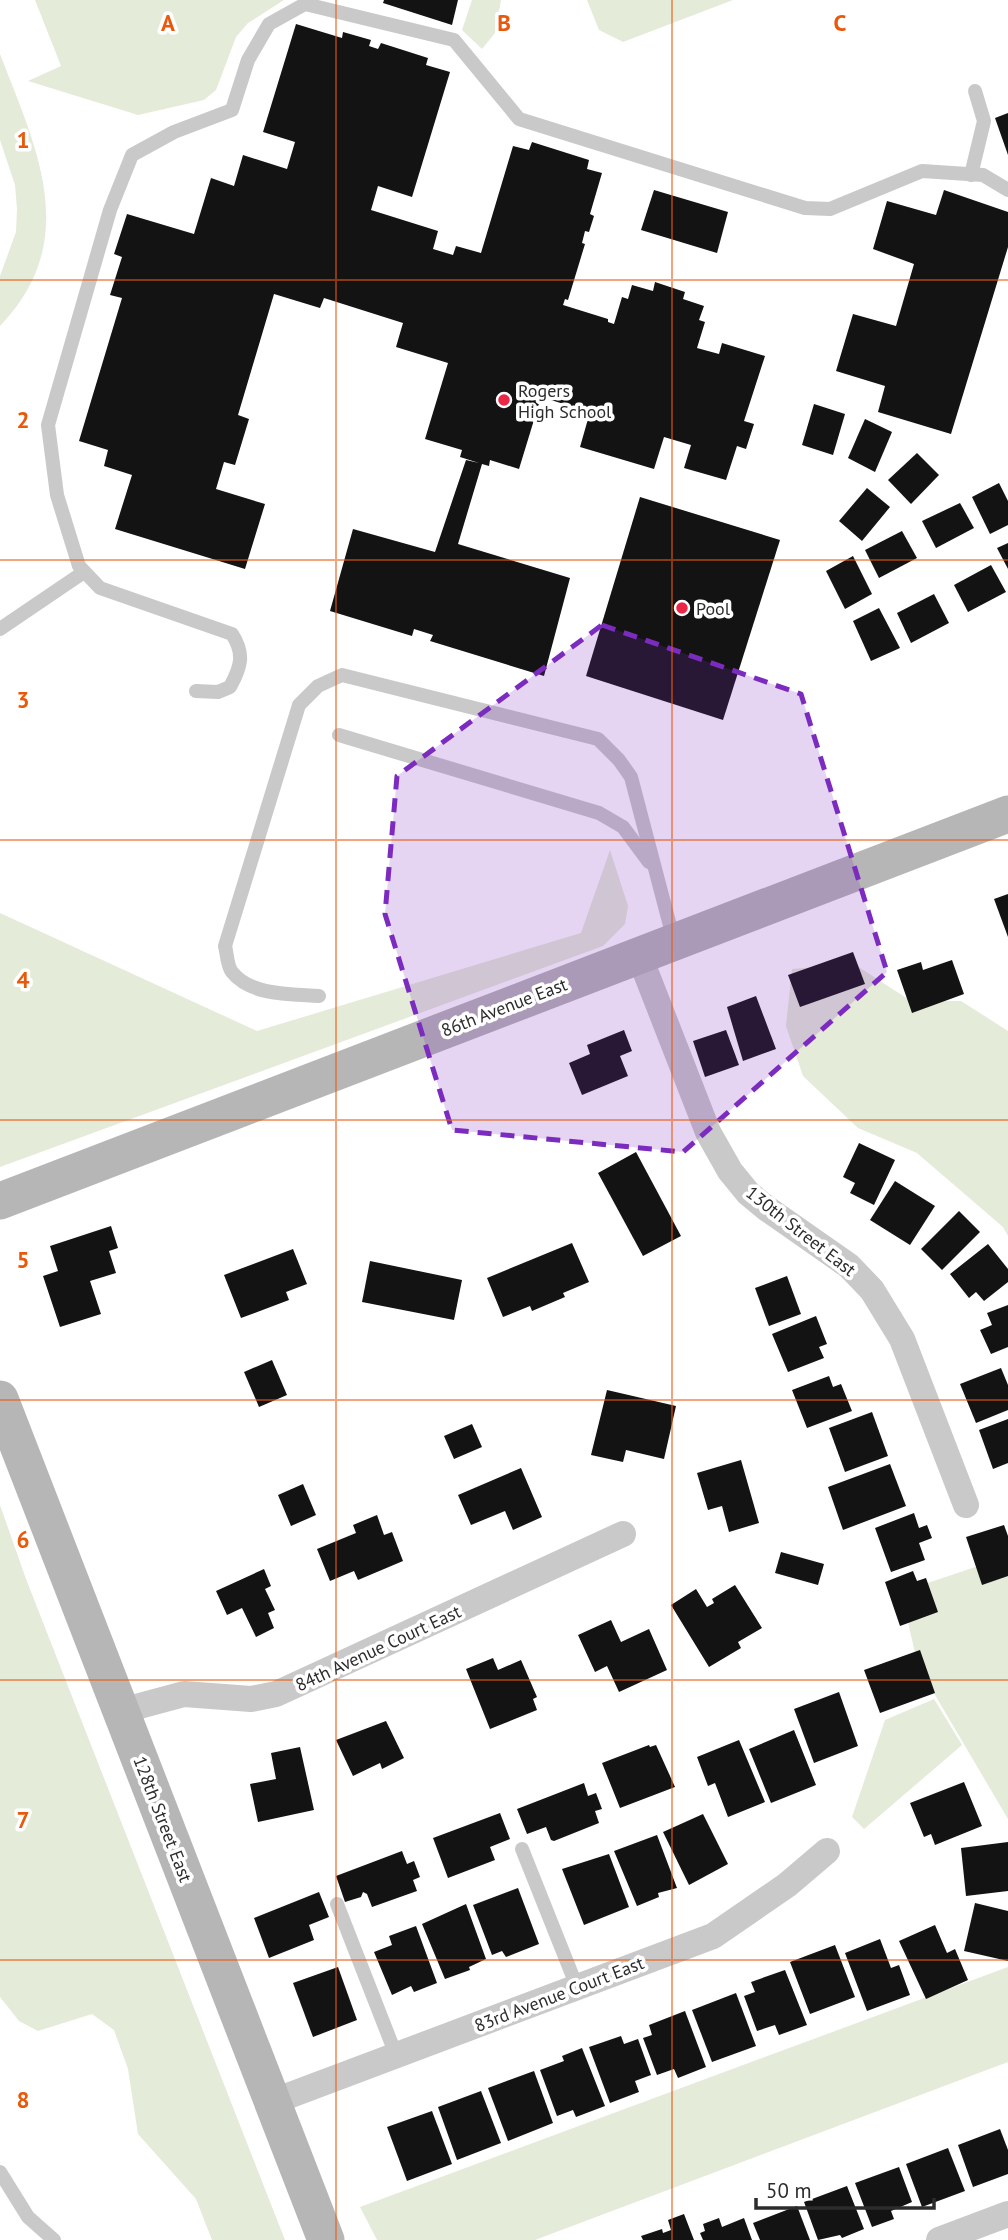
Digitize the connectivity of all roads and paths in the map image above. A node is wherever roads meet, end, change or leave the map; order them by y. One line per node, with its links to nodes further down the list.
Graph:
1 (975, 91): 2 (lane)
2 (971, 174): 3 (lane); 4 (lane)
3 (1008, 190)
4 (84, 572): 5 (lane); 6 (lane)
5 (0, 629)
6 (196, 691)
7 (339, 735): 9 (lane)
8 (1008, 814): 10 (street, 86th Avenue East)
9 (654, 869): 10 (lane); 12 (lane)
10 (674, 942): 11 (street, 86th Avenue East)
11 (639, 956): 13 (street, 86th Avenue East); 15 (street, 130th Street East)
12 (319, 996)
13 (0, 1201)
14 (0, 1399): 17 (street, 128th Street East)
15 (966, 1505)
16 (623, 1534): 17 (street, 84th Avenue Court East)
17 (121, 1711): 23 (street, 128th Street East)
18 (522, 1849): 21 (lane)
19 (827, 1851): 21 (street, 83rd Avenue Court East)
20 (337, 1904): 22 (lane)
21 (577, 1987): 22 (street, 83rd Avenue Court East)
22 (396, 2055): 23 (street, 83rd Avenue Court East)
23 (272, 2102): 27 (street, 128th Street East)
24 (0, 2172): 26 (lane)
25 (1008, 2214): 28 (street)
26 (54, 2240)
27 (326, 2240)
28 (939, 2240)

